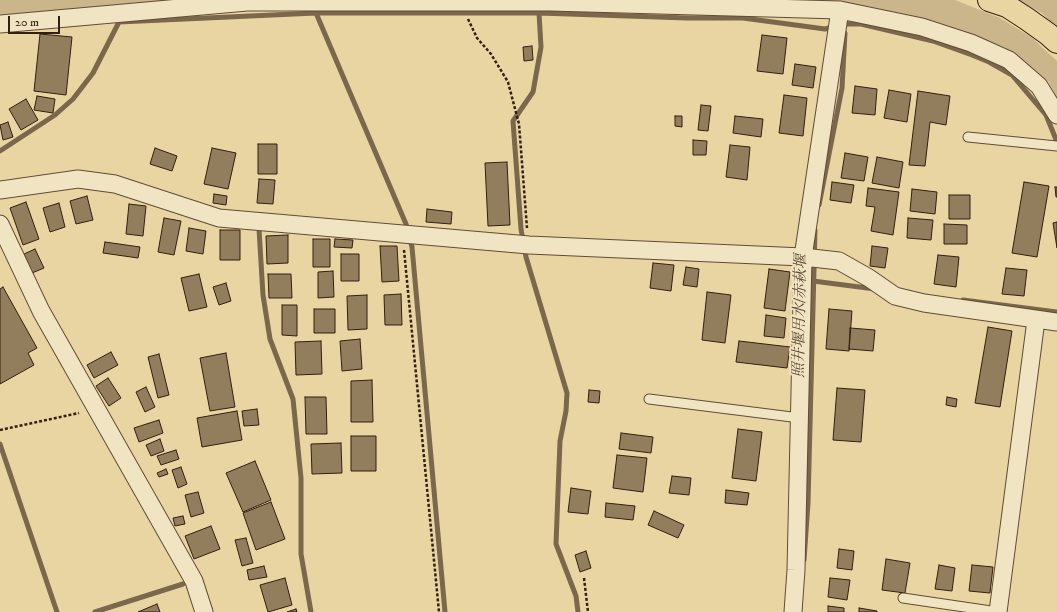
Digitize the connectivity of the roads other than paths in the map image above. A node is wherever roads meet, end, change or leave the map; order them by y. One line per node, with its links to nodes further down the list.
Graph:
1 (989, 0): 5 (highway)
2 (550, 1): 3 (street); 4 (street)
3 (840, 10): 6 (street); 11 (street)
4 (0, 24)
5 (1057, 42)
6 (1057, 115)
7 (968, 137): 8 (lane)
8 (1057, 146)
9 (0, 190): 11 (street)
10 (0, 224): 17 (street)
11 (803, 258): 12 (street); 15 (street)
12 (1036, 320): 13 (street); 19 (street)
13 (1057, 322)
14 (649, 399): 15 (lane)
15 (800, 418): 18 (street)
16 (903, 598): 19 (lane)
17 (204, 612)
18 (793, 612)
19 (998, 612)

